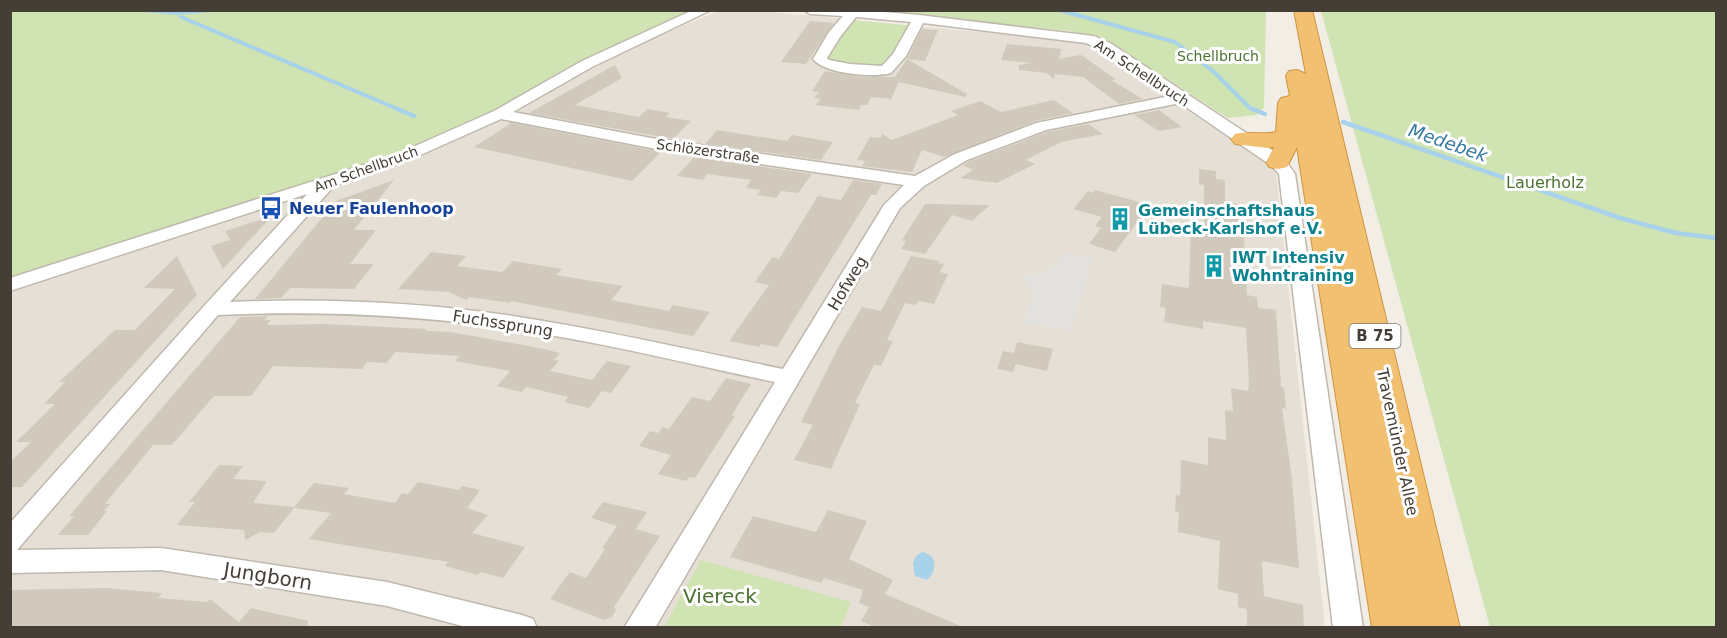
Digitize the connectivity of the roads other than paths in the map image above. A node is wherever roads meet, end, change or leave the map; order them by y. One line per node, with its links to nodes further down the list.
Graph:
1 (705, 10): 9 (street, Am Schellbruch)
2 (810, 10): 5 (street, Am Schellbruch)
3 (1285, 10): 7 (highway, Travemünder Allee / B 75)
4 (1303, 10): 24 (highway, Travemünder Allee / B 75)
5 (852, 14): 6 (street, Am Schellbruch); 6 (street)
6 (919, 20): 8 (street, Am Schellbruch)
7 (1293, 55): 10 (highway); 23 (highway, Travemünder Allee / B 75)
8 (1182, 98): 11 (street, Am Schellbruch); 13 (street, Hofweg)
9 (499, 114): 13 (street, Schlözerstraße); 14 (street, Am Schellbruch)
10 (1286, 137): 11 (highway); 12 (highway)
11 (1243, 139): 12 (street, Am Schellbruch)
12 (1278, 162): 22 (street)
13 (918, 182): 17 (street, Hofweg)
14 (326, 184): 15 (street, Am Schellbruch); 16 (street)
15 (10, 285)
16 (212, 309): 17 (street, Fuchssprung); 18 (street)
17 (790, 378): 21 (street, Hofweg)
18 (10, 542)
19 (10, 562): 20 (street, Jungborn)
20 (522, 627)
21 (639, 627)
22 (1348, 627)
23 (1395, 627)
24 (1438, 627)

